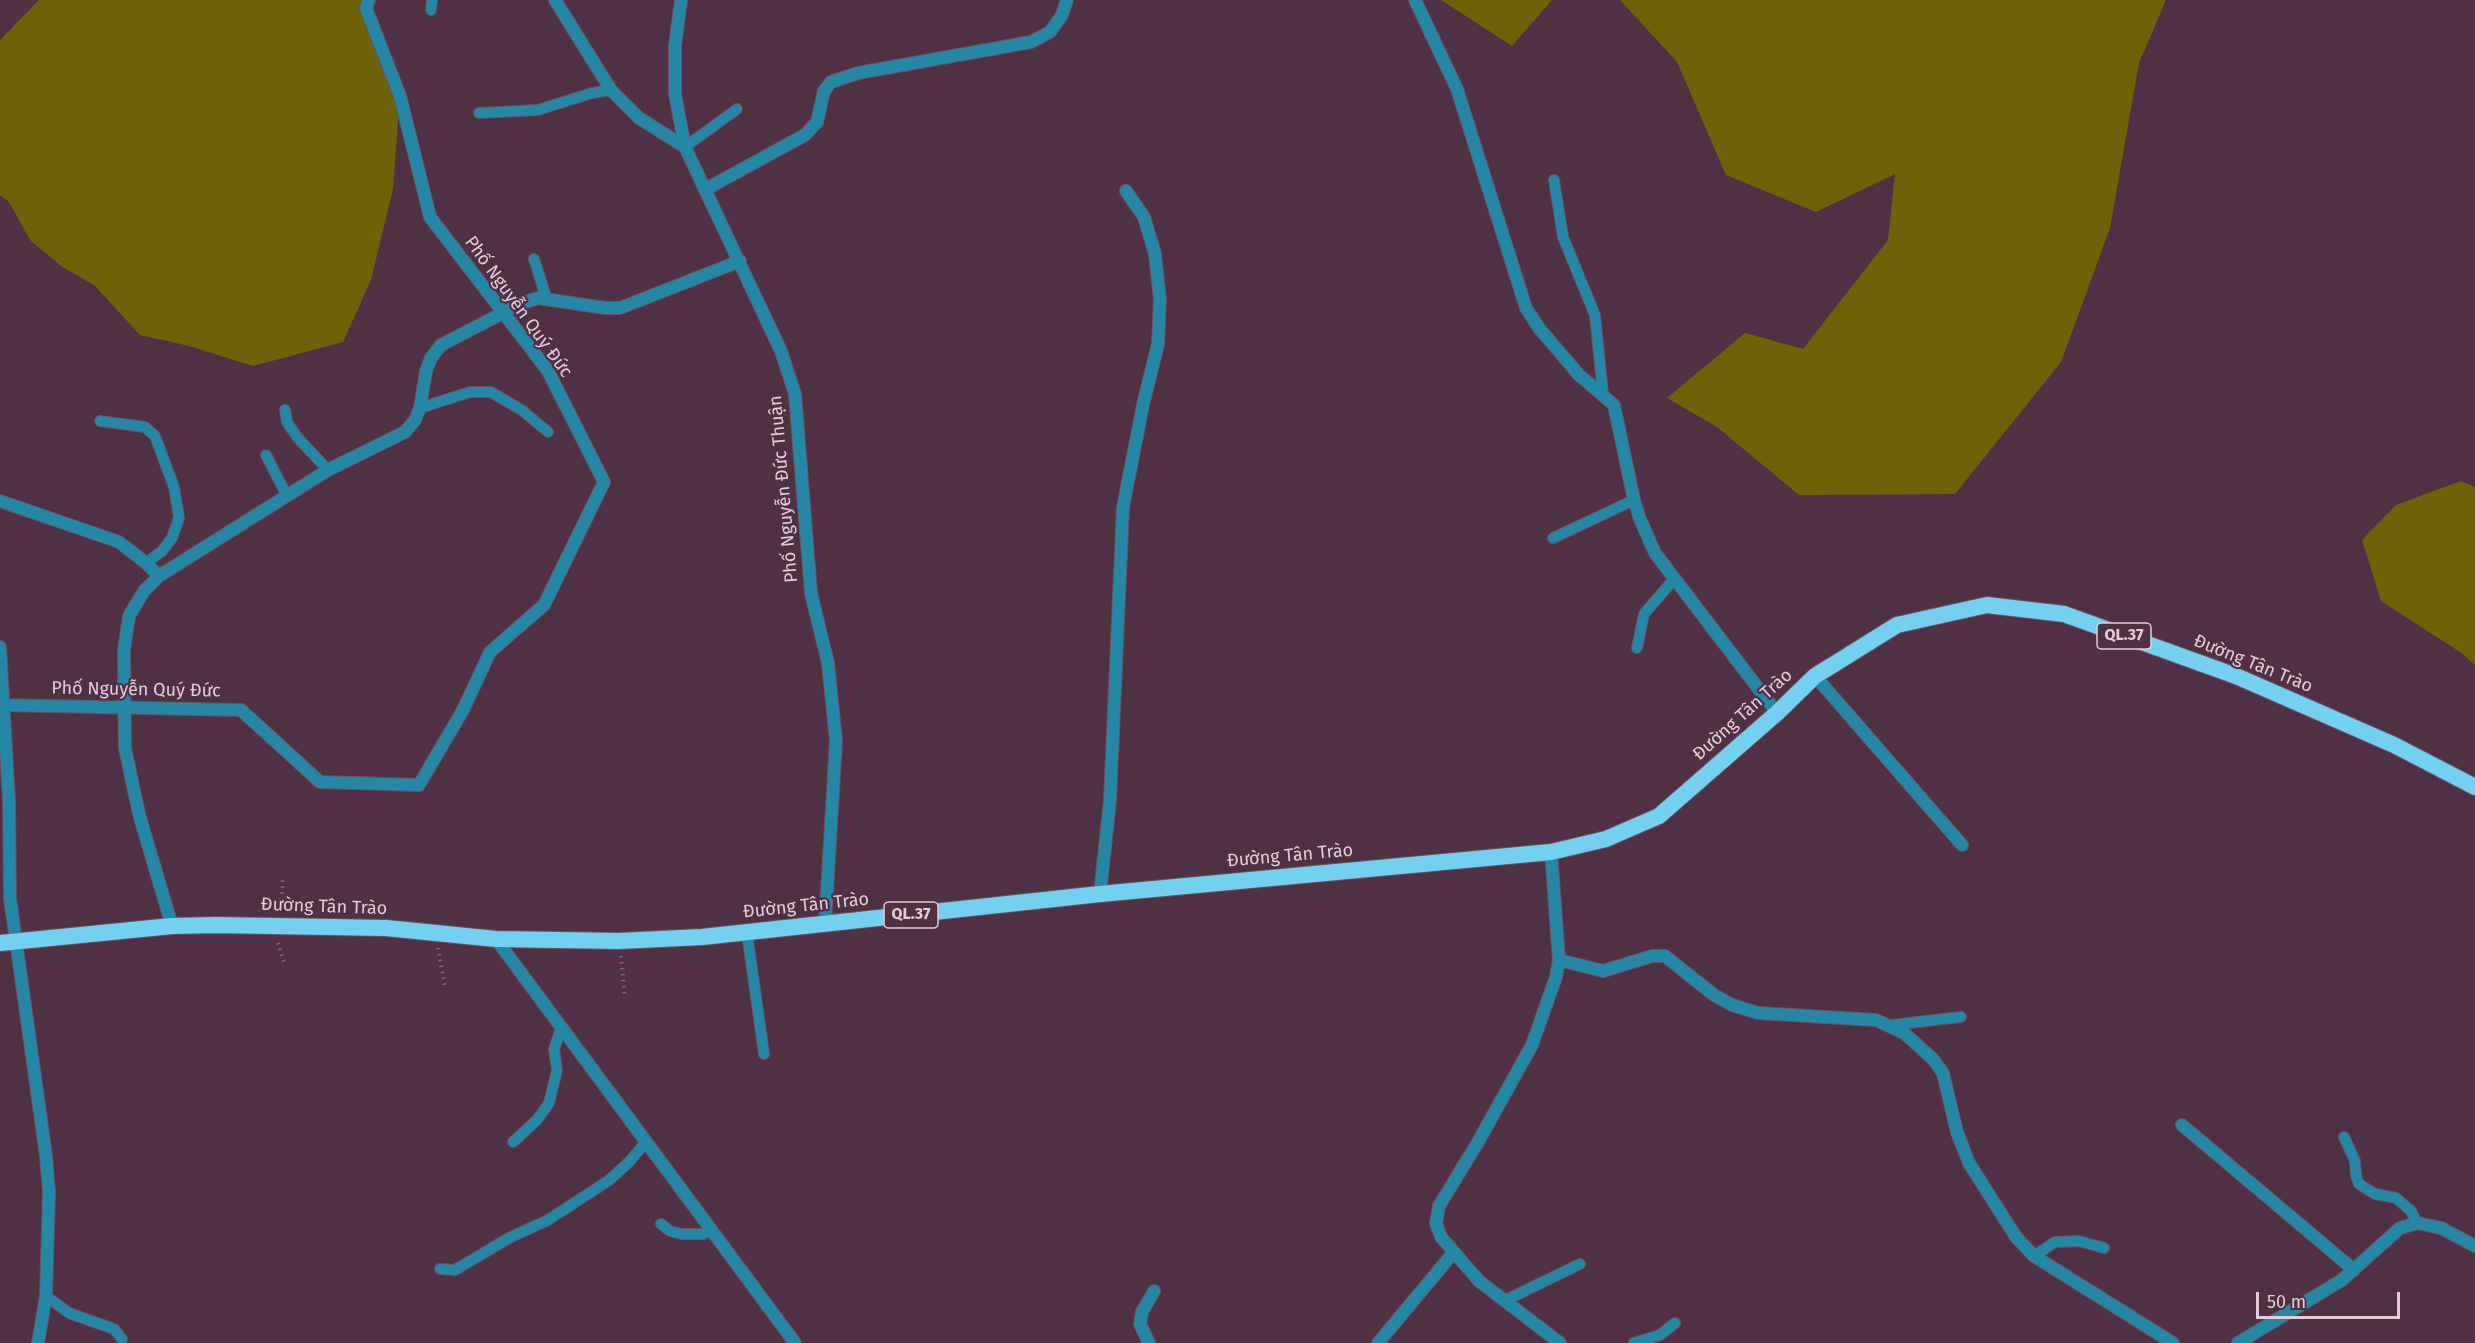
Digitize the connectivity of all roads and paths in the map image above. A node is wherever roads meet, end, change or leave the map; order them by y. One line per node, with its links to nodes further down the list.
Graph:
1 (369, 0): 16 (street, Phố Nguyễn Quý Đức)
2 (555, 0): 6 (street)
3 (681, 0): 9 (street, Phố Nguyễn Đức Thuận)
4 (1068, 0): 11 (street)
5 (1415, 0): 17 (street)
6 (611, 90): 8 (lane); 9 (street)
7 (737, 109): 9 (lane)
8 (478, 113)
9 (685, 147): 11 (street, Phố Nguyễn Đức Thuận)
10 (1554, 180): 17 (lane)
11 (706, 189): 14 (street, Phố Nguyễn Đức Thuận)
12 (1126, 191): 41 (street)
13 (534, 259): 15 (lane)
14 (740, 261): 15 (street); 42 (street, Phố Nguyễn Đức Thuận)
15 (546, 297): 16 (street)
16 (503, 313): 18 (street); 35 (street, Phố Nguyễn Quý Đức)
17 (1604, 394): 25 (street)
18 (420, 408): 21 (lane); 23 (street)
19 (285, 410): 23 (lane)
20 (100, 421): 28 (lane)
21 (548, 432)
22 (266, 455): 24 (lane)
23 (327, 470): 24 (street)
24 (286, 496): 29 (street)
25 (1634, 500): 27 (lane); 30 (street)
26 (0, 501): 28 (street)
27 (1553, 538)
28 (146, 563): 29 (street)
29 (159, 576): 35 (street)
30 (1674, 579): 32 (lane); 36 (street)
31 (0, 647): 34 (street)
32 (1637, 648)
33 (1815, 676): 36 (highway, Đường Tân Trào / QL.37); 37 (highway, Đường Tân Trào / QL.37); 38 (street)
34 (2, 705): 35 (street, Phố Nguyễn Quý Đức); 49 (street)
35 (123, 708): 44 (street)
36 (1777, 713): 39 (highway, Đường Tân Trào / QL.37)
37 (2475, 787)
38 (1962, 844)
39 (1551, 852): 41 (highway, Đường Tân Trào / QL.37); 50 (street)
40 (283, 876): 43 (path)
41 (1100, 894): 42 (highway, Đường Tân Trào / QL.37)
42 (825, 924): 46 (highway, Đường Tân Trào / QL.37)
43 (272, 925): 44 (highway, Đường Tân Trào / QL.37); 45 (highway, Đường Tân Trào / QL.37)
44 (172, 926): 49 (highway, Đường Tân Trào / QL.37)
45 (435, 933): 47 (highway, Đường Tân Trào / QL.37); 51 (path)
46 (747, 933): 48 (highway, Đường Tân Trào / QL.37); 56 (lane)
47 (495, 939): 48 (highway, Đường Tân Trào / QL.37); 55 (street)
48 (619, 941): 52 (path)
49 (8, 942): 72 (street)
50 (1559, 960): 54 (street); 66 (street)
51 (446, 987)
52 (625, 998)
53 (1961, 1017): 54 (lane)
54 (1891, 1025): 67 (street)
55 (561, 1029): 59 (lane); 60 (street)
56 (764, 1054)
57 (2182, 1125): 70 (street)
58 (2344, 1137): 61 (lane)
59 (513, 1142)
60 (645, 1143): 63 (street); 69 (lane)
61 (2417, 1223): 64 (street); 70 (street)
62 (661, 1224): 63 (lane)
63 (710, 1230): 77 (street)
64 (2475, 1246)
65 (2104, 1248): 67 (lane)
66 (1454, 1252): 73 (street); 79 (street)
67 (2034, 1257): 82 (street)
68 (1580, 1264): 73 (lane)
69 (440, 1269)
70 (2354, 1269): 83 (street)
71 (1154, 1291): 78 (street)
72 (46, 1296): 75 (lane); 76 (street)
73 (1504, 1301): 80 (street)
74 (1675, 1323): 81 (lane)
75 (122, 1339)
76 (38, 1343)
77 (795, 1343)
78 (1149, 1343)
79 (1378, 1343)
80 (1560, 1343)
81 (1634, 1343)
82 (2173, 1343)
83 (2238, 1343)

